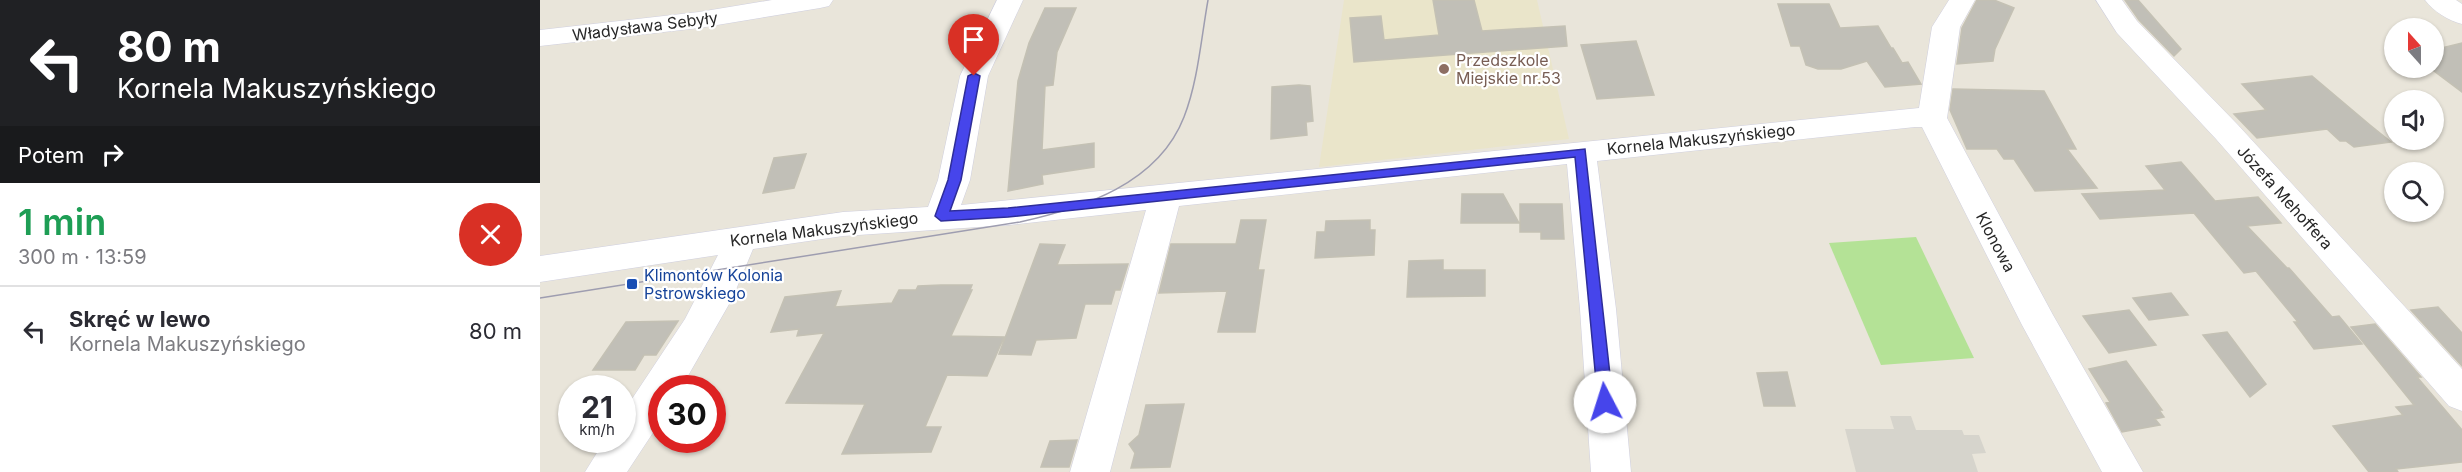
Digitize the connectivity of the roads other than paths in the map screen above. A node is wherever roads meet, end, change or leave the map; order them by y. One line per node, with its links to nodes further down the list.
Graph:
1 (820, 0): 7 (street, Władysława Sebyły)
2 (1010, 0): 11 (street)
3 (1962, 0): 8 (street)
4 (2109, 0): 14 (street, Józefa Mehoffera)
5 (2438, 0): 6 (street)
6 (2462, 16)
7 (540, 38)
8 (1932, 118): 9 (street, Kornela Makuszyńskiego); 18 (street, Klonowa)
9 (1581, 152): 10 (street, Kornela Makuszyńskiego); 17 (street)
10 (1163, 195): 11 (street, Kornela Makuszyńskiego); 16 (street)
11 (941, 216): 12 (street, Kornela Makuszyńskiego)
12 (741, 238): 13 (street, Kornela Makuszyńskiego); 15 (street)
13 (540, 269)
14 (2462, 395)
15 (605, 472)
16 (1090, 472)
17 (1611, 472)
18 (2123, 472)

